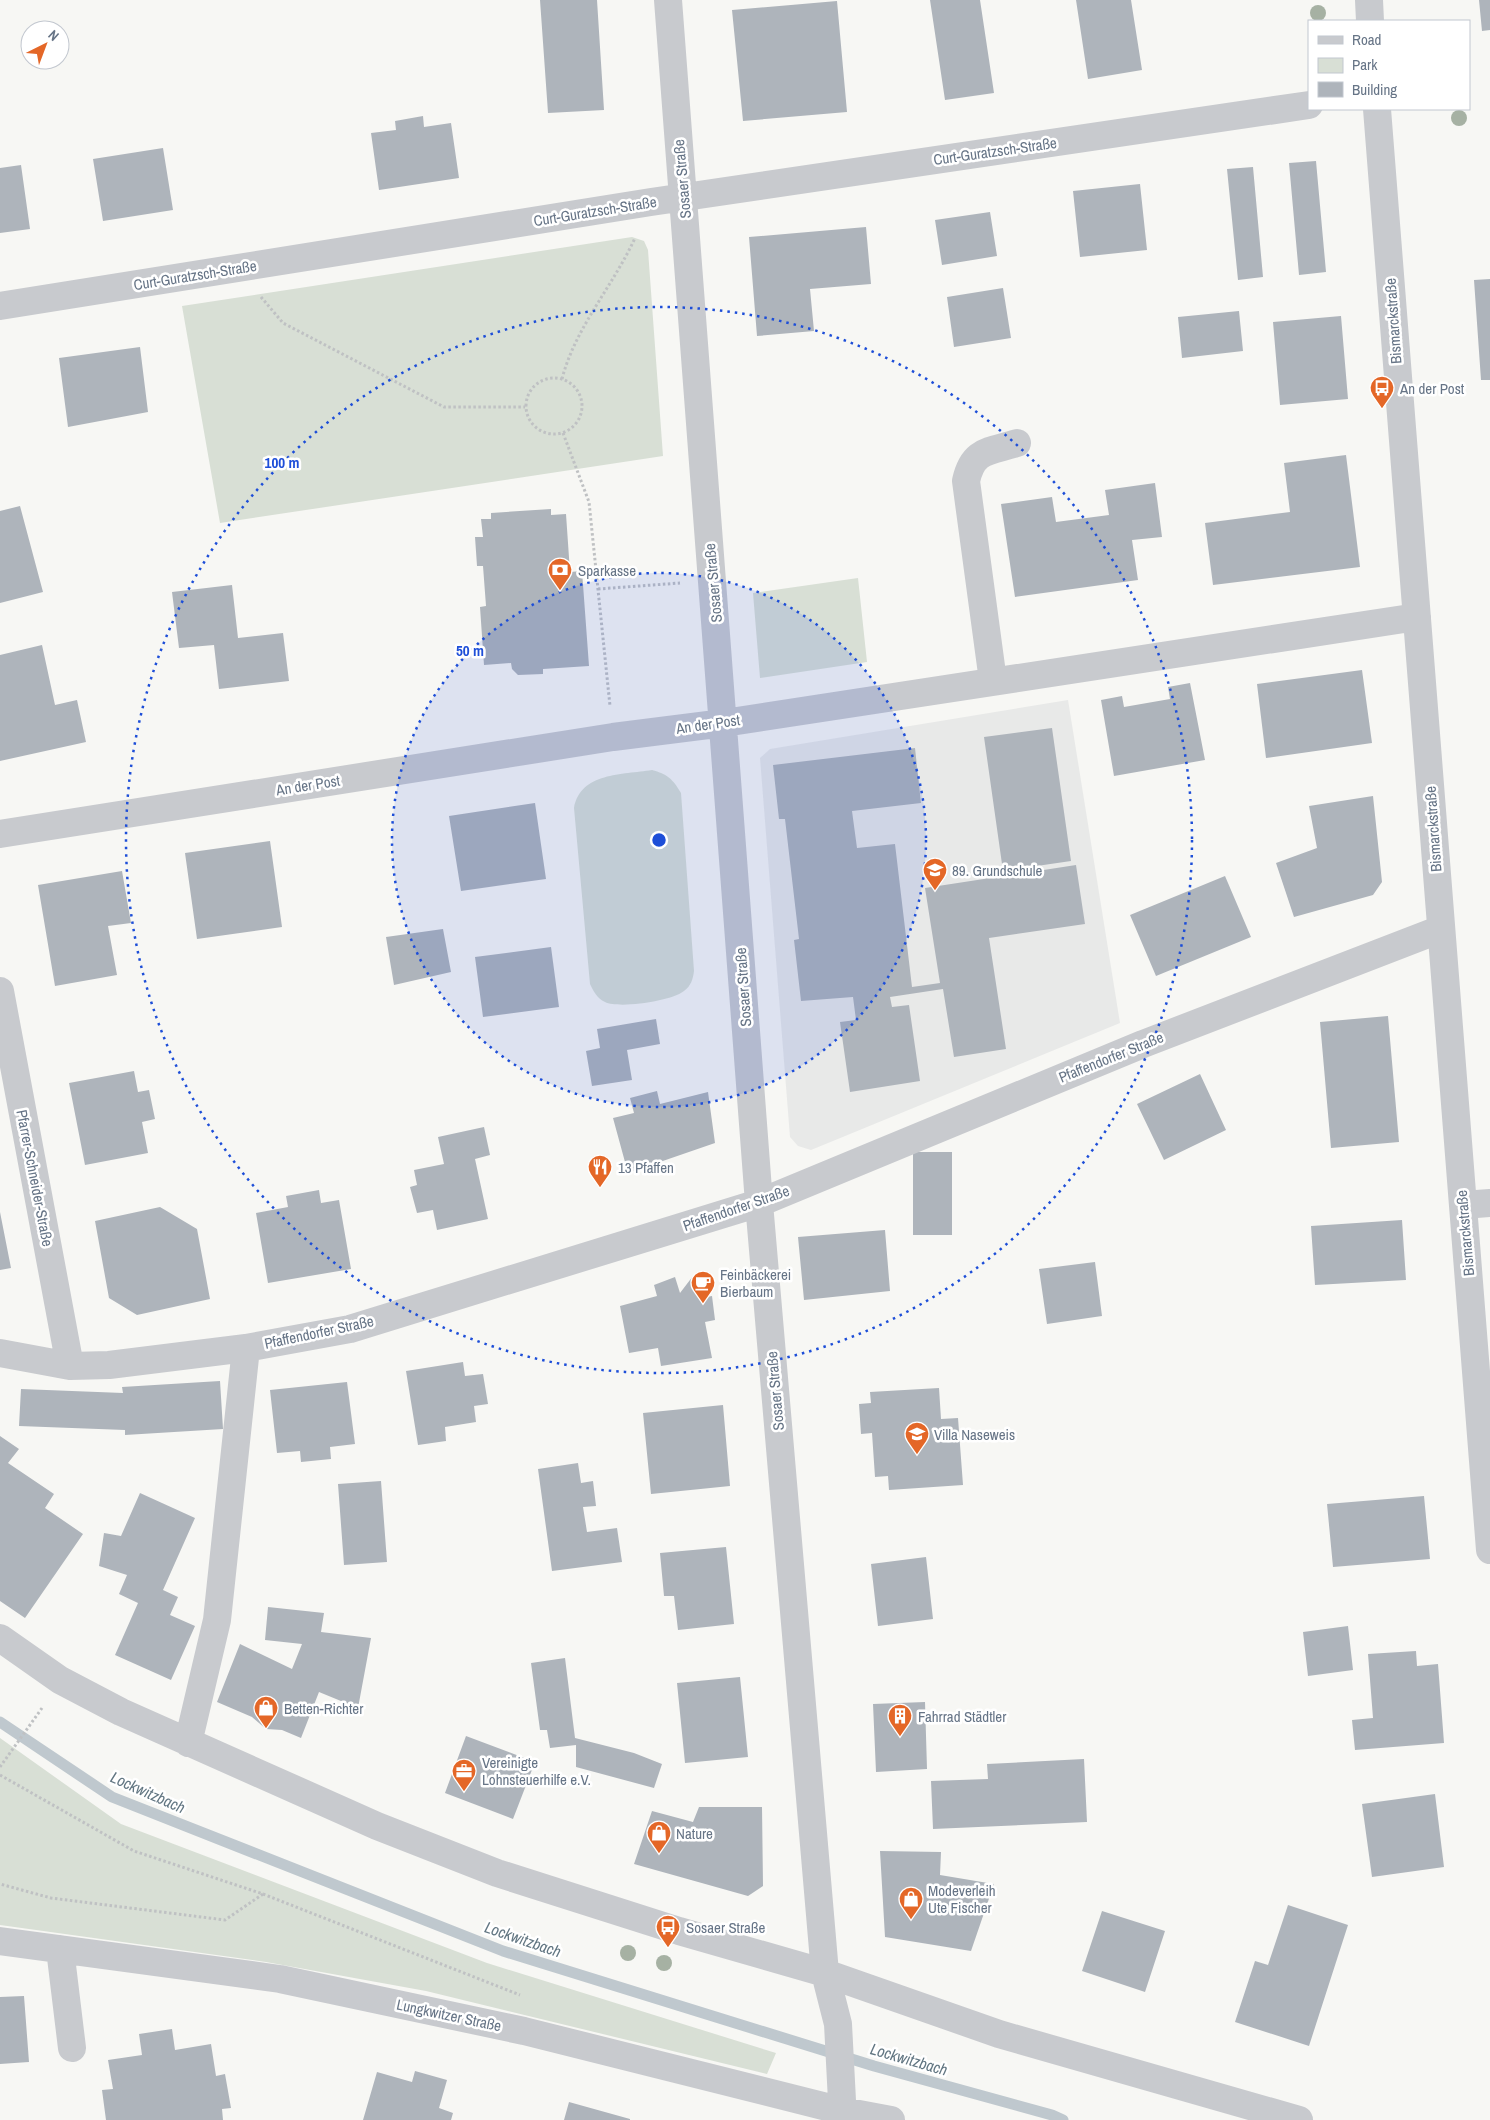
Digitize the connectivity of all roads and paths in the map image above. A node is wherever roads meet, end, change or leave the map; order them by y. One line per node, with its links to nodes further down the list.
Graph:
1 (668, 0): 6 (street, Sosaer Straße)
2 (1369, 0): 3 (street)
3 (1370, 20)
4 (1308, 105): 6 (street, Curt-Guratzsch-Straße)
5 (1377, 110): 16 (street, Bismarckstraße)
6 (684, 197): 7 (street, Curt-Guratzsch-Straße); 14 (street, Sosaer Straße)
7 (651, 202): 8 (street, Curt-Guratzsch-Straße); 10 (path)
8 (237, 268): 9 (street, Curt-Guratzsch-Straße); 11 (path)
9 (0, 306)
10 (562, 379): 11 (path); 12 (path)
11 (526, 407): 12 (path)
12 (563, 433): 15 (path)
13 (1017, 443): 17 (street)
14 (712, 581): 15 (path); 18 (street, Sosaer Straße)
15 (598, 589): 19 (path)
16 (1417, 617): 17 (street, An der Post); 21 (street, Bismarckstraße)
17 (993, 681): 18 (street, An der Post)
18 (724, 723): 19 (street, An der Post); 23 (street, Sosaer Straße)
19 (612, 737): 20 (street, An der Post)
20 (0, 834)
21 (1441, 930): 23 (street, Pfaffendorfer Straße); 25 (street, Bismarckstraße)
22 (0, 991): 28 (street, Pfarrer-Schneider-Straße)
23 (759, 1203): 26 (street, Pfaffendorfer Straße); 39 (street, Sosaer Straße)
24 (1490, 1203): 25 (street)
25 (1463, 1205): 29 (street, Bismarckstraße)
26 (246, 1348): 28 (street, Pfaffendorfer Straße); 32 (street)
27 (0, 1353): 28 (street, Pfaffendorfer Straße)
28 (70, 1366)
29 (1490, 1550)
30 (0, 1638): 32 (street)
31 (35, 1718): 33 (path)
32 (188, 1744): 39 (street)
33 (0, 1767)
34 (0, 1775): 36 (path)
35 (0, 1884): 36 (path)
36 (262, 1894): 40 (path)
37 (0, 1941): 38 (street, Lungkwitzer Straße)
38 (60, 1949): 40 (street, Lungkwitzer Straße); 41 (street)
39 (825, 1973): 42 (street, Sosaer Straße); 44 (street)
40 (524, 2031): 42 (street, Lungkwitzer Straße)
41 (72, 2048)
42 (843, 2106): 43 (street, Lungkwitzer Straße)
43 (891, 2120)
44 (1299, 2120)

